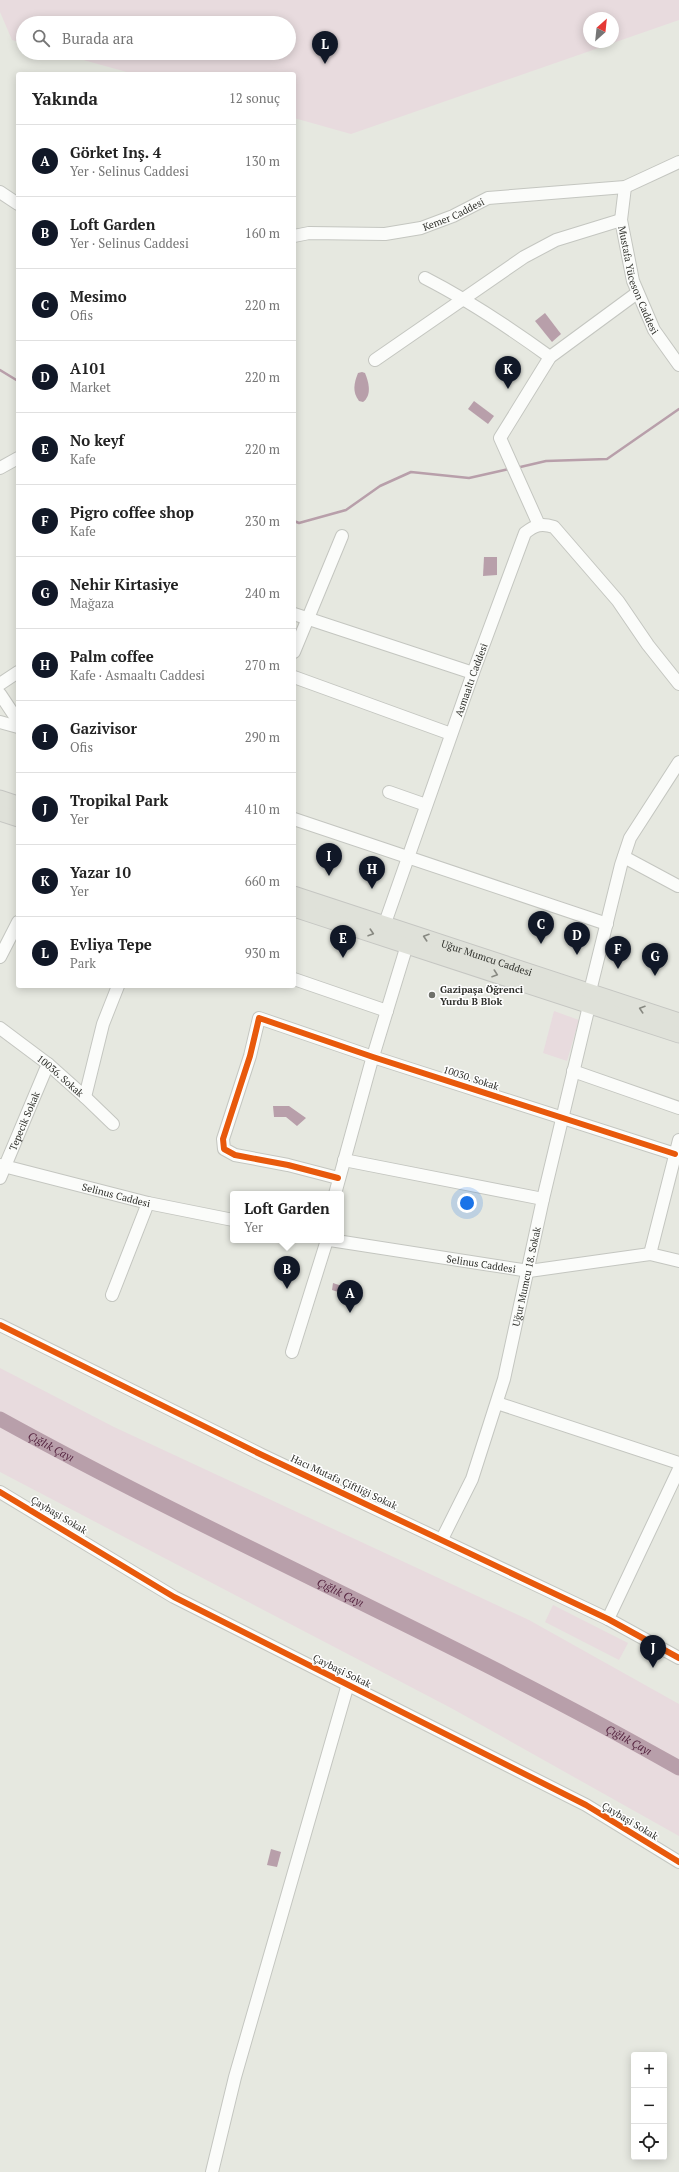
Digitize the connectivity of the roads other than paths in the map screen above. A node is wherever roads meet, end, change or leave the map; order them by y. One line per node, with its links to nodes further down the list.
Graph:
1 (679, 162): 2 (street, Kemer Caddesi)
2 (625, 187): 5 (street, Mustafa Yüceson Caddesi); 6 (street, Kemer Caddesi)
3 (0, 192): 4 (street)
4 (16, 203)
5 (621, 220): 8 (street, Mustafa Yüceson Caddesi); 9 (street)
6 (296, 236)
7 (426, 278): 9 (street)
8 (637, 293): 10 (street); 12 (street, Mustafa Yüceson Caddesi)
9 (465, 299): 10 (street); 11 (street)
10 (550, 357): 15 (street)
11 (375, 360)
12 (679, 365)
13 (16, 459): 14 (street)
14 (0, 468)
15 (538, 525): 21 (street, Asmaaltı Caddesi); 24 (street)
16 (342, 536): 18 (street)
17 (296, 615): 18 (street)
18 (309, 619): 19 (street); 21 (street)
19 (296, 648)
20 (16, 673): 23 (street)
21 (473, 674): 29 (street, Asmaaltı Caddesi)
22 (296, 678): 29 (street)
23 (0, 684)
24 (679, 684)
25 (0, 694): 26 (street)
26 (16, 718)
27 (0, 722): 28 (street)
28 (16, 726)
29 (451, 734): 34 (street, Asmaaltı Caddesi)
30 (679, 762): 38 (street, Uğur Mumcu 18. Sokak)
31 (389, 792): 34 (street)
32 (0, 798): 33 (main road)
33 (16, 803)
34 (426, 805): 39 (street, Asmaaltı Caddesi)
35 (0, 813): 36 (main road)
36 (16, 817)
37 (296, 820): 39 (street)
38 (624, 857): 40 (street); 44 (street, Uğur Mumcu 18. Sokak)
39 (408, 858): 43 (street, Asmaaltı Caddesi); 44 (street)
40 (678, 886)
41 (296, 895): 43 (main road, Uğur Mumcu Caddesi)
42 (296, 910): 46 (main road, Uğur Mumcu Caddesi, one-way to 46)
43 (385, 923): 50 (main road, Uğur Mumcu Caddesi, one-way to 43)
44 (607, 924): 50 (street, Uğur Mumcu 18. Sokak)
45 (16, 926): 47 (street)
46 (408, 945): 50 (main road, Uğur Mumcu Caddesi, one-way to 50); 51 (street)
47 (0, 958)
48 (296, 980): 51 (street)
49 (117, 988): 58 (street, 10036. Sokak)
50 (589, 999): 52 (main road, Uğur Mumcu Caddesi, one-way to 50); 54 (main road, Uğur Mumcu Caddesi); 57 (street, Uğur Mumcu 18. Sokak)
51 (387, 1011): 55 (street)
52 (679, 1021)
53 (0, 1028): 56 (street, 10036. Sokak)
54 (679, 1035)
55 (373, 1057): 60 (street, 10030. Sokak); 64 (street); 67 (street, 10030. Sokak)
56 (48, 1064): 58 (street, 10036. Sokak); 65 (street, Tepecik Sokak)
57 (572, 1071): 59 (street); 60 (street, Uğur Mumcu 18. Sokak)
58 (85, 1097): 61 (street)
59 (679, 1108)
60 (562, 1118): 63 (street, 10030. Sokak); 69 (street, Uğur Mumcu 18. Sokak)
61 (113, 1124)
62 (679, 1140): 63 (street)
63 (675, 1154): 74 (street)
64 (344, 1160): 67 (street); 69 (street)
65 (3, 1166): 66 (street, Tepecik Sokak); 70 (street, Selinus Caddesi)
66 (0, 1178)
67 (338, 1178): 68 (street)
68 (336, 1191)
69 (543, 1198): 76 (street, Uğur Mumcu 18. Sokak)
70 (148, 1203): 71 (street, Selinus Caddesi); 77 (street)
71 (230, 1219)
72 (344, 1242): 76 (street, Selinus Caddesi)
73 (326, 1243): 79 (street)
74 (650, 1254): 75 (street, Selinus Caddesi); 76 (street, Selinus Caddesi)
75 (679, 1261)
76 (529, 1271): 80 (street, Uğur Mumcu 18. Sokak)
77 (112, 1295)
78 (0, 1325): 84 (street, Hacı Mutafa Çiftliği Sokak)
79 (292, 1352)
80 (497, 1403): 81 (street); 84 (street, Uğur Mumcu 18. Sokak)
81 (679, 1463)
82 (679, 1469): 85 (street)
83 (0, 1492): 87 (street, Çaybaşi Sokak)
84 (442, 1539): 85 (street, Hacı Mutafa Çiftliği Sokak)
85 (608, 1619): 86 (street, Hacı Mutafa Çiftliği Sokak)
86 (679, 1658)
87 (348, 1684): 88 (street, Çaybaşi Sokak); 89 (street)
88 (679, 1862)
89 (212, 2172)

